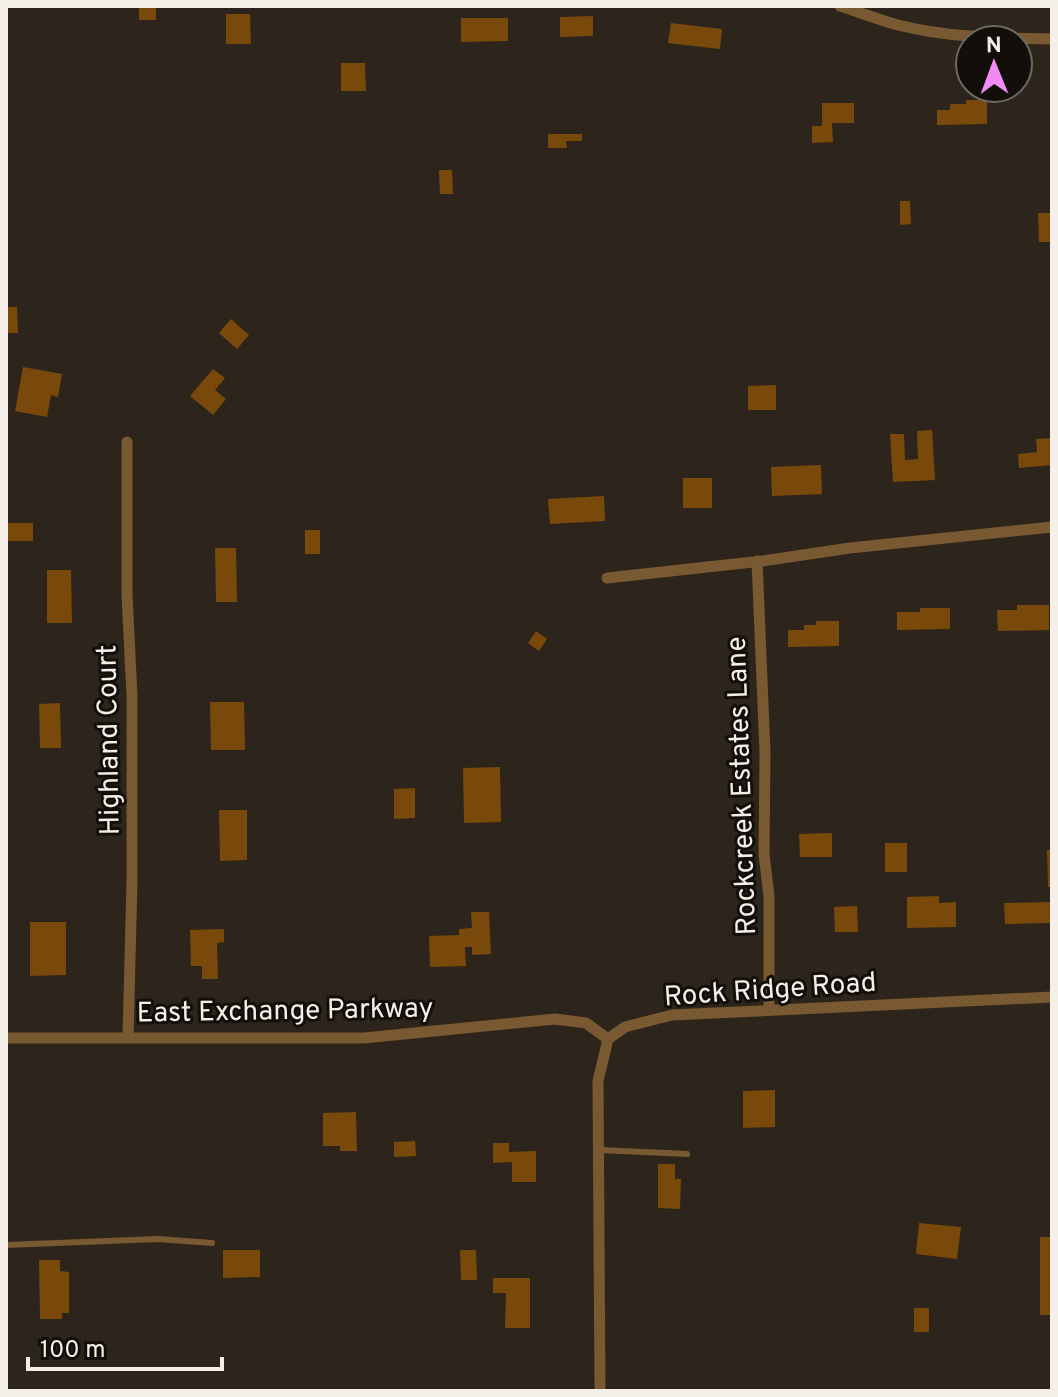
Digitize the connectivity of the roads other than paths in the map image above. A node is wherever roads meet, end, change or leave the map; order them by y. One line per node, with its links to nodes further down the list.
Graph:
1 (840, 6): 2 (street)
2 (1052, 39)
3 (127, 442): 10 (street, Highland Court)
4 (1052, 527): 5 (street)
5 (757, 561): 6 (street); 8 (street, Rockcreek Estates Lane)
6 (607, 578)
7 (1052, 997): 8 (street, Rock Ridge Road)
8 (769, 1010): 11 (street, Rock Ridge Road)
9 (6, 1038): 10 (street, East Exchange Parkway)
10 (128, 1038): 11 (street, East Exchange Parkway)
11 (608, 1039): 12 (street)
12 (599, 1150): 13 (lane); 16 (street)
13 (687, 1154)
14 (212, 1243): 15 (lane)
15 (6, 1245)
16 (600, 1391)

